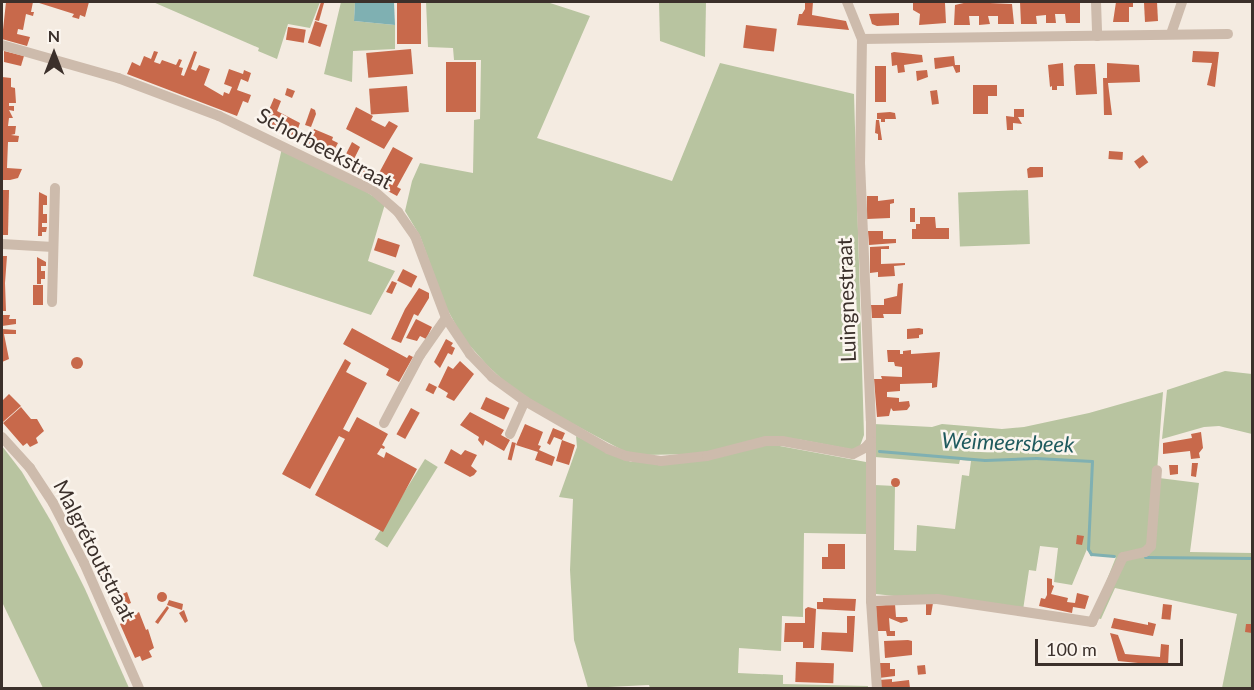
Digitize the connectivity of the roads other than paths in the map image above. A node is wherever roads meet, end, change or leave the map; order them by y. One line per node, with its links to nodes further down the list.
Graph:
1 (846, 2): 7 (street, Luingnestraat)
2 (1096, 2): 6 (street)
3 (1182, 2): 4 (street)
4 (1171, 34): 5 (street); 6 (street)
5 (1228, 34)
6 (1097, 36): 7 (street)
7 (862, 39): 18 (street, Luingnestraat)
8 (2, 45): 13 (street, Schorbeekstraat)
9 (55, 188): 11 (street)
10 (2, 244): 11 (street)
11 (53, 247): 12 (street)
12 (52, 302)
13 (446, 318): 14 (street, Schorbeekstraat); 15 (street)
14 (525, 401): 16 (street); 18 (street, Schorbeekstraat)
15 (384, 423)
16 (510, 434)
17 (2, 437): 21 (street, Malgrétoutstraat)
18 (871, 441): 20 (street, Luingnestraat)
19 (1157, 470): 20 (street)
20 (871, 601): 22 (street, Luingnestraat)
21 (139, 688)
22 (877, 688)

